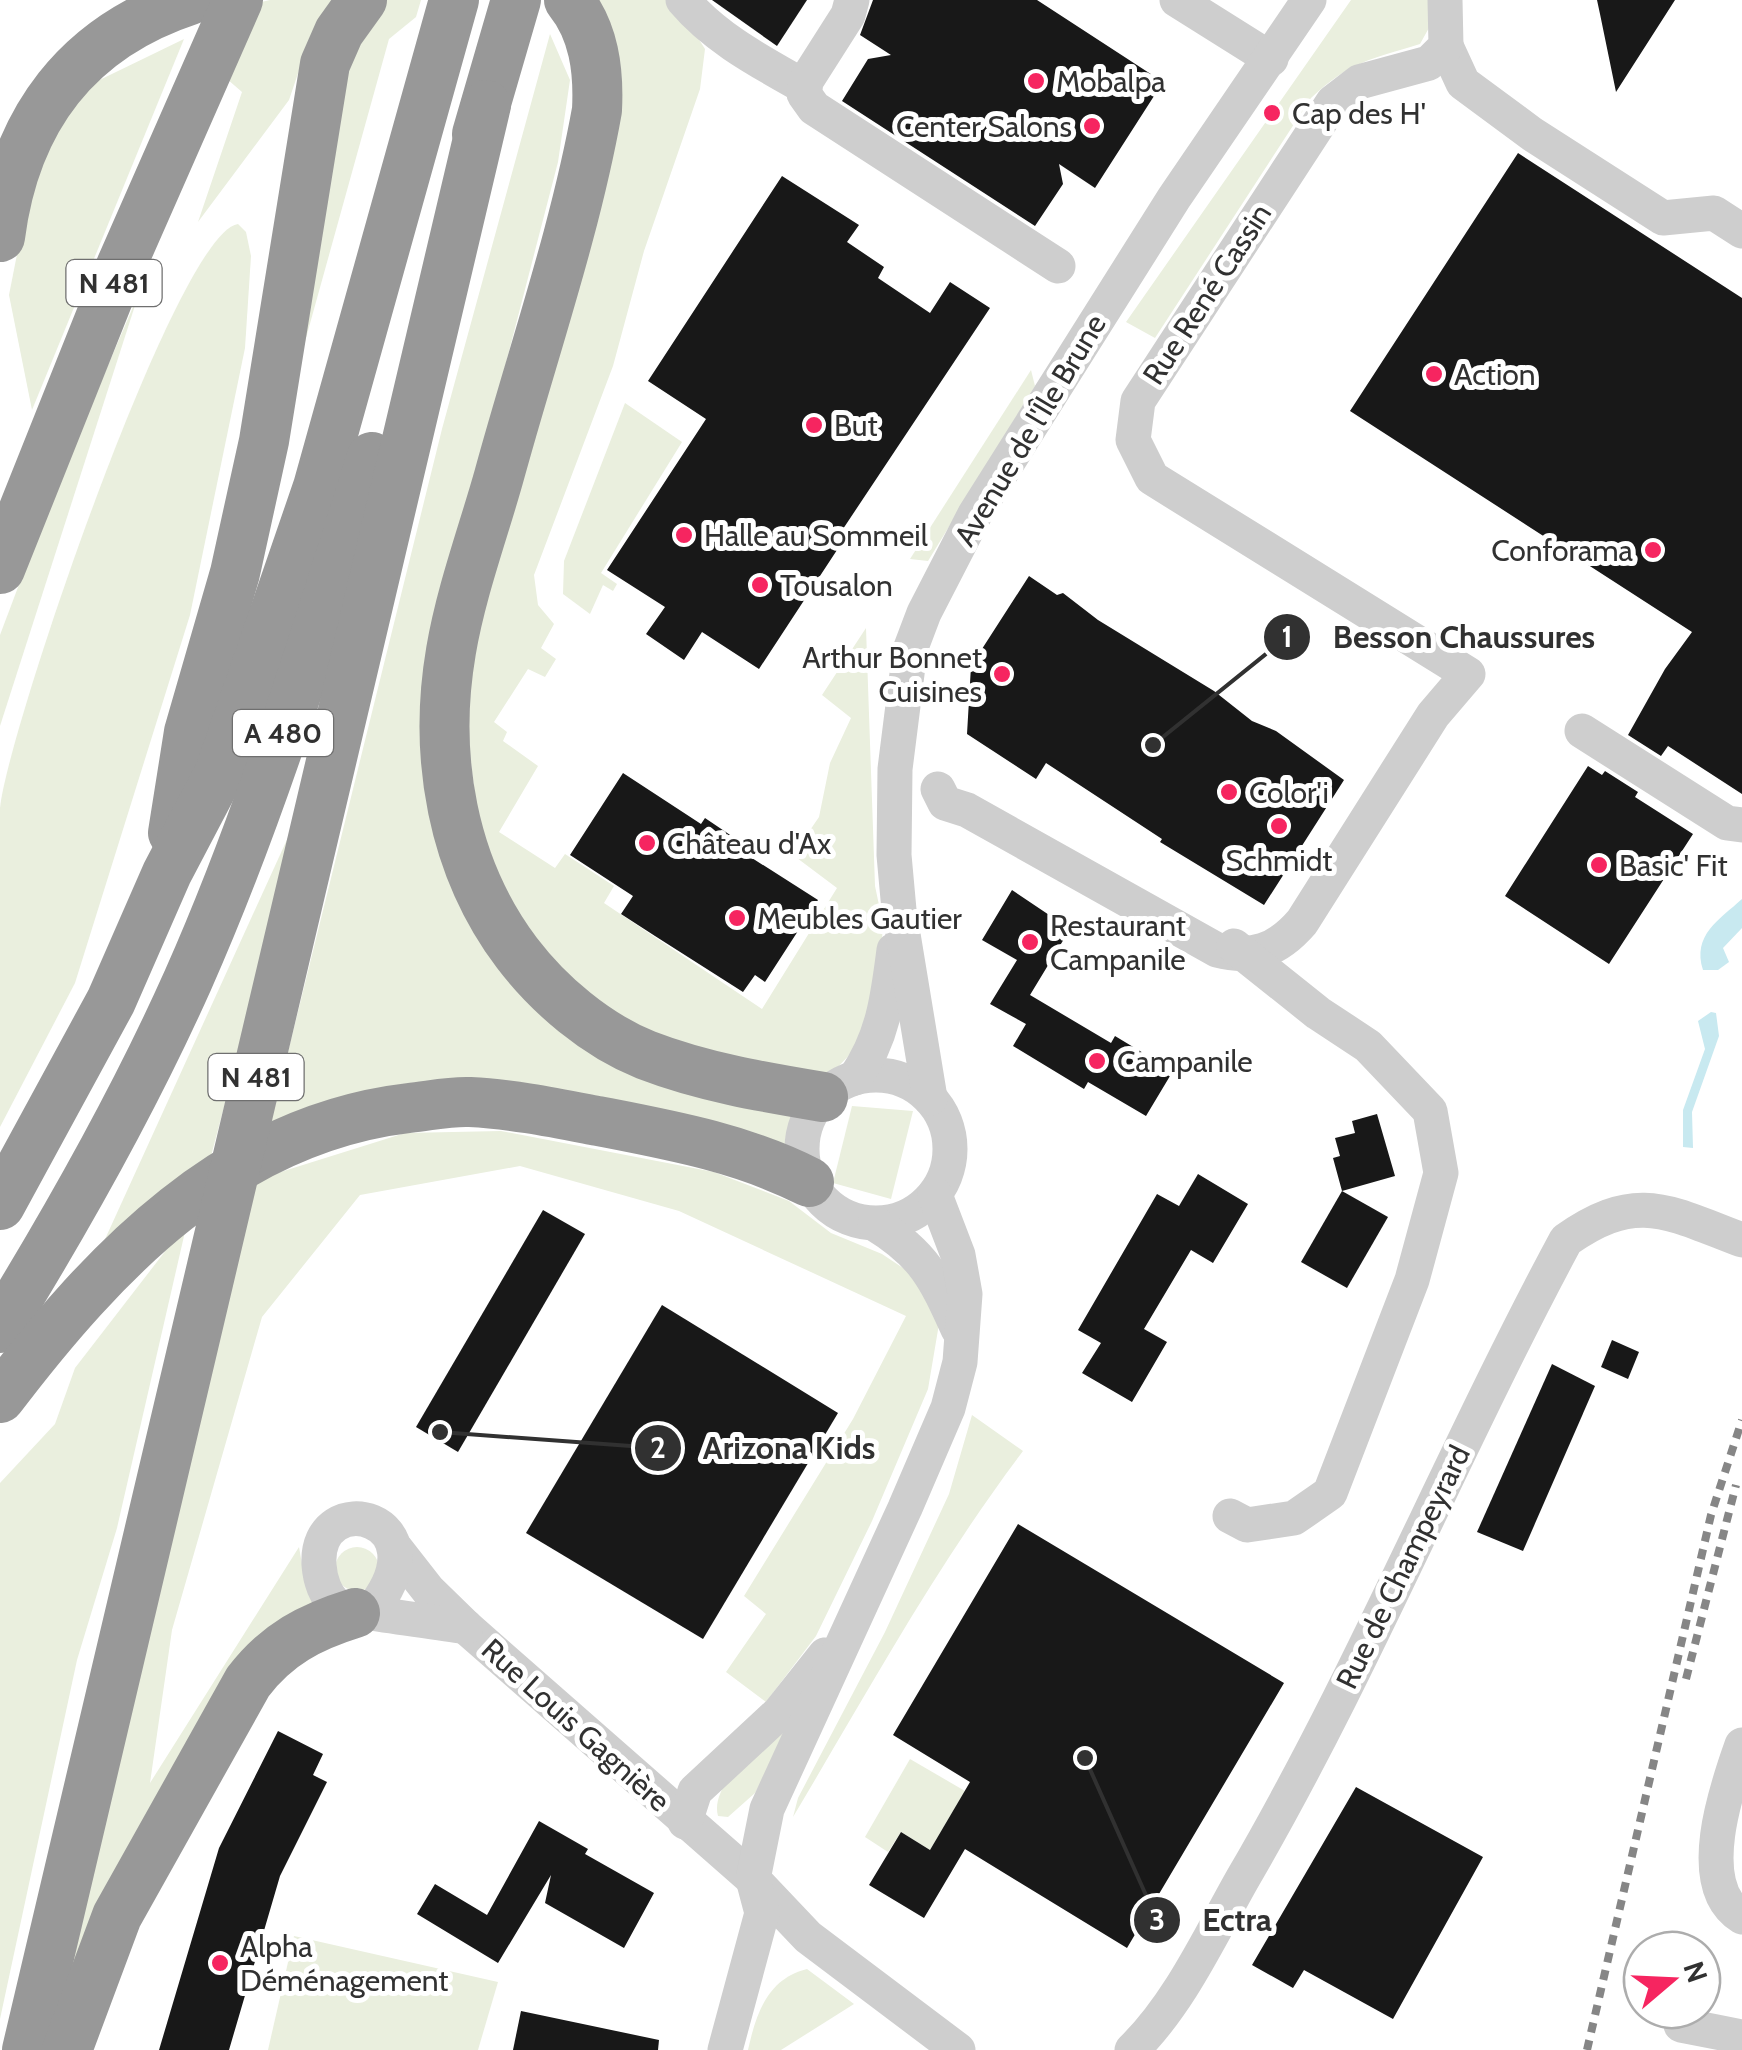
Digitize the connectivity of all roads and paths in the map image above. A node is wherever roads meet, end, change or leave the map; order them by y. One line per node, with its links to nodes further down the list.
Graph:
1 (238, 0): 19 (highway, N 481)
2 (362, 0): 23 (highway)
3 (454, 0): 23 (highway, A 480)
4 (516, 0): 15 (highway)
5 (682, 0): 14 (street)
6 (852, 0): 14 (street)
7 (1178, 0): 13 (street)
8 (1309, 0): 13 (street, Avenue de l'Île Brune)
9 (1445, 0): 12 (street)
10 (188, 1): 17 (highway)
11 (575, 8): 26 (highway)
12 (1446, 46): 16 (street); 25 (street, Rue René Cassin)
13 (1271, 59): 21 (street, Avenue de l'Île Brune)
14 (805, 87): 18 (street)
15 (486, 104): 33 (highway, A 480); 49 (highway, N 481)
16 (1742, 231)
17 (0, 237)
18 (1058, 266)
19 (0, 569)
20 (1582, 731): 22 (street)
21 (895, 768): 24 (street, Avenue de l'Île Brune); 25 (street)
22 (1742, 825)
23 (167, 872): 30 (highway, A 480)
24 (898, 910): 26 (street, Avenue de l'Île Brune); 27 (street, Avenue de l'Île Brune)
25 (1246, 957): 36 (street)
26 (838, 1088): 27 (street); 28 (street)
27 (930, 1098): 29 (street)
28 (809, 1182): 31 (street); 35 (highway)
29 (935, 1195): 31 (street); 34 (street, Rue Louis Gagnière)
30 (0, 1204)
31 (875, 1224): 34 (street)
32 (1742, 1240): 53 (street, Rue de Champeyrard)
33 (0, 1328)
34 (963, 1339): 40 (street, Rue Louis Gagnière)
35 (0, 1398)
36 (1230, 1516)
37 (396, 1549): 38 (street); 38 (street, Rue Louis Gagnière); 39 (street, Rue Louis Gagnière)
38 (363, 1612): 39 (street, Rue Louis Gagnière); 50 (highway)
39 (467, 1628): 42 (street, Rue Louis Gagnière)
40 (843, 1637): 42 (street, Rue Louis Gagnière); 43 (street, Rue Louis Gagnière)
41 (1742, 1744): 44 (street)
42 (685, 1822): 43 (street, Rue Louis Gagnière)
43 (754, 1879): 45 (street); 46 (street)
44 (1742, 1917)
45 (802, 1930): 46 (street); 52 (street)
46 (752, 1948): 51 (street)
47 (1707, 2030): 48 (street)
48 (1742, 2037)
49 (27, 2050)
50 (66, 2050)
51 (724, 2050)
52 (958, 2050)
53 (1132, 2050)

